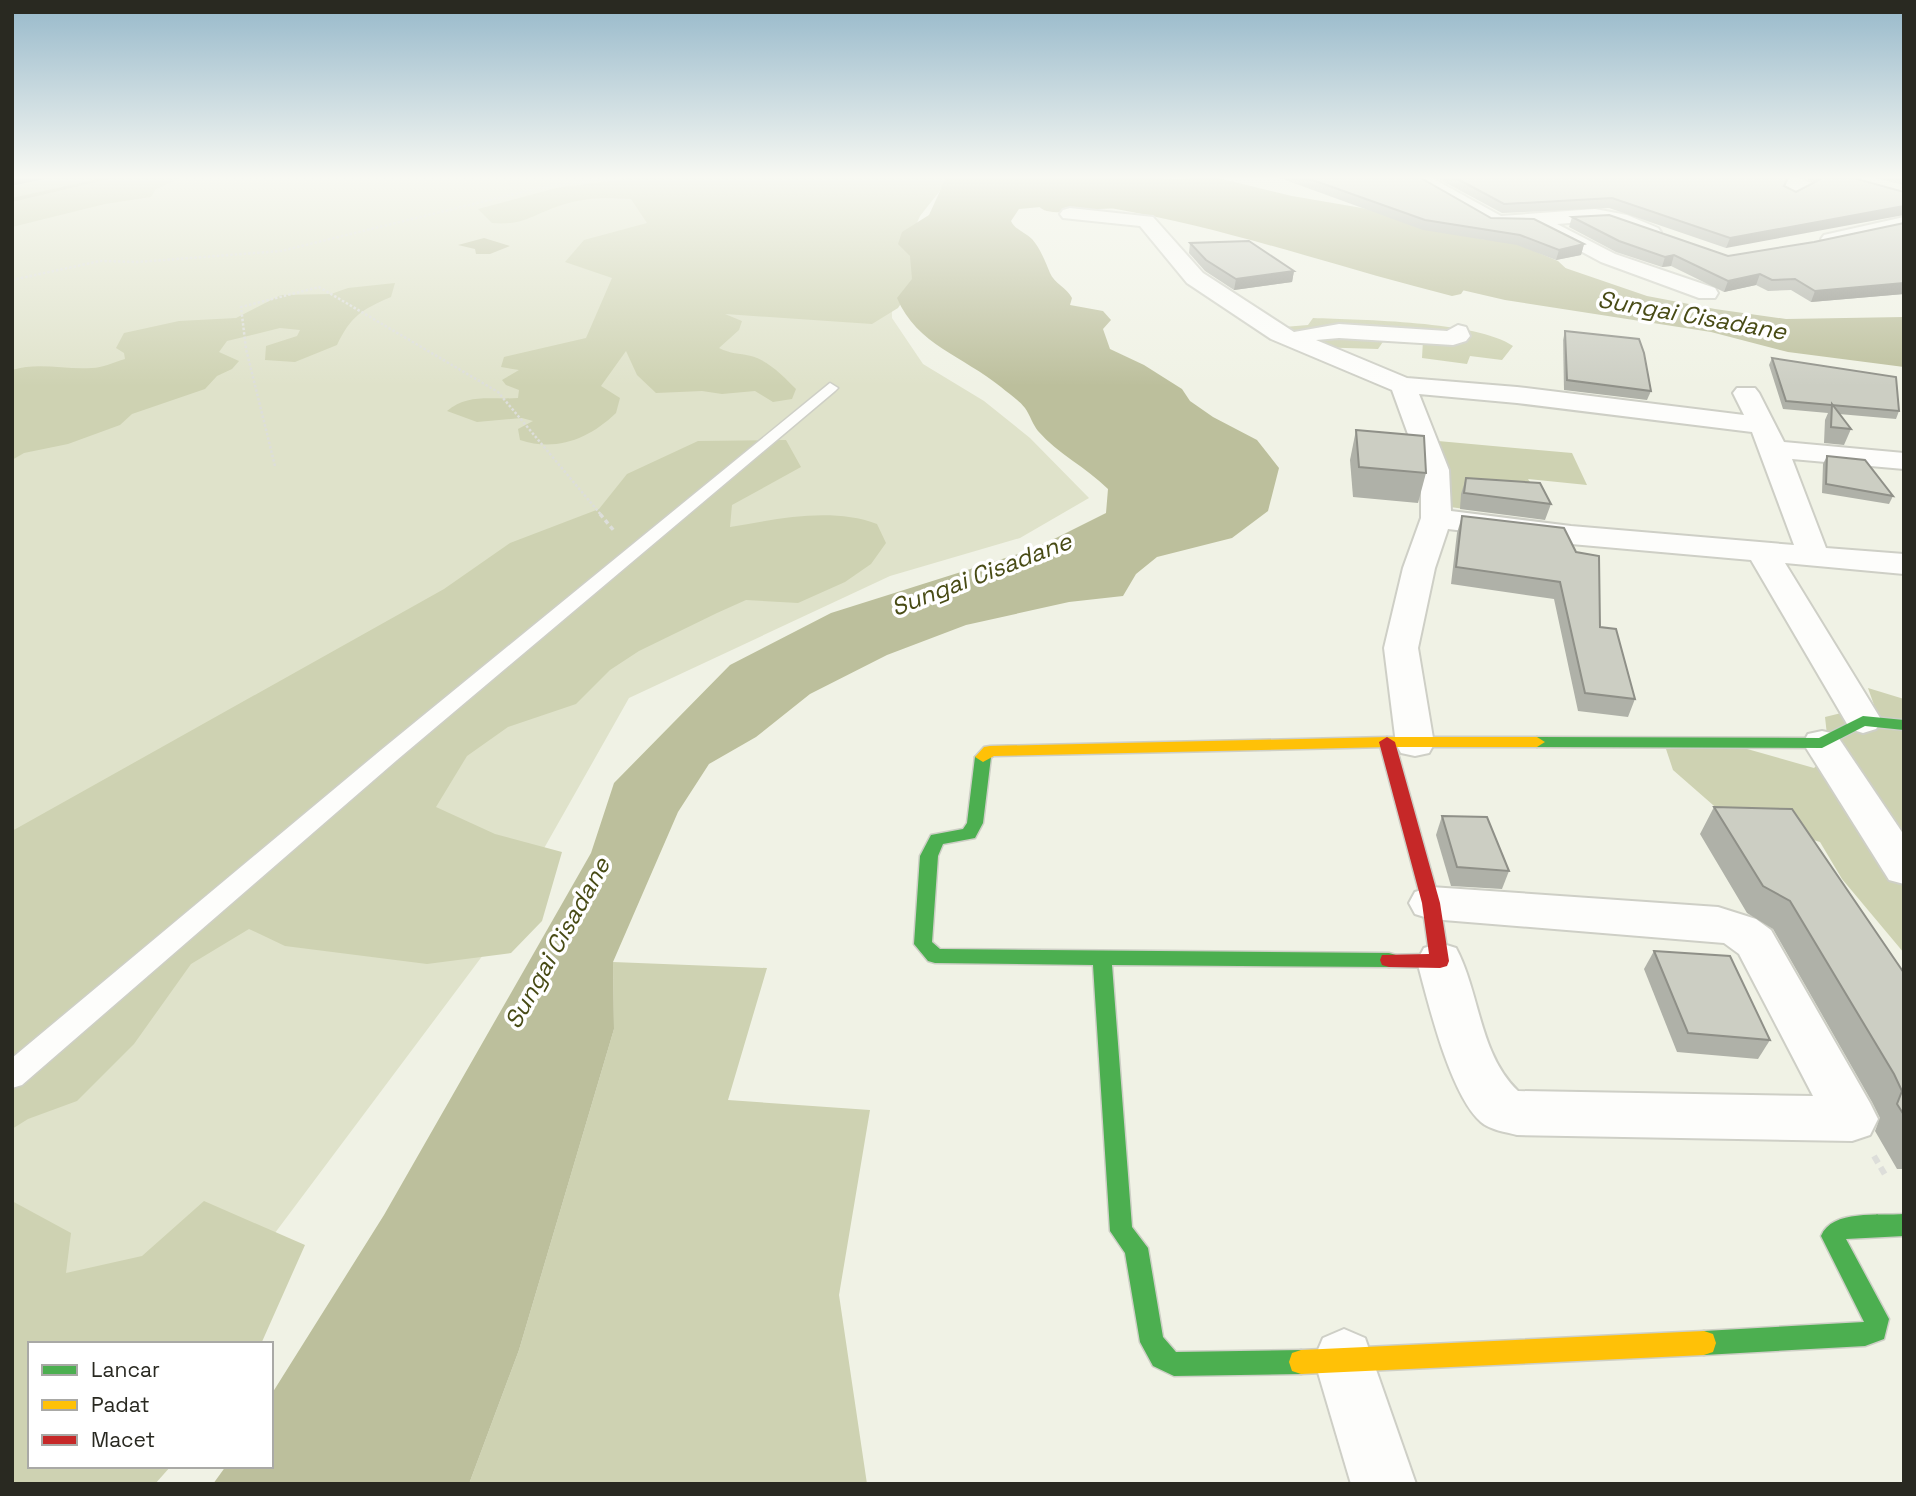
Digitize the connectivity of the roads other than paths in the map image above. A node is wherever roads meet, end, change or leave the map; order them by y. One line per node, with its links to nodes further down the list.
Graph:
1 (1168, 247): 5 (street)
2 (1587, 247): 3 (street)
3 (1707, 293)
4 (1458, 332): 5 (street)
5 (1292, 340): 6 (street)
6 (1403, 385): 9 (street); 11 (street)
7 (830, 388): 23 (lane)
8 (1746, 393): 9 (street)
9 (1767, 437): 10 (street); 13 (street)
10 (1904, 461)
11 (1436, 518): 12 (street); 17 (street)
12 (1761, 550): 13 (street); 15 (street)
13 (1813, 554): 14 (street)
14 (1904, 564)
15 (1863, 721): 16 (street); 18 (street)
16 (1904, 725)
17 (1401, 743): 18 (street); 20 (street); 21 (street)
18 (1822, 743): 19 (street)
19 (1904, 869)
20 (1431, 903): 22 (street); 22 (street)
21 (1102, 956): 22 (street); 25 (street)
22 (1440, 961)
23 (12, 1076)
24 (1904, 1225): 25 (street)
25 (1344, 1359): 26 (street)
26 (1384, 1484)

